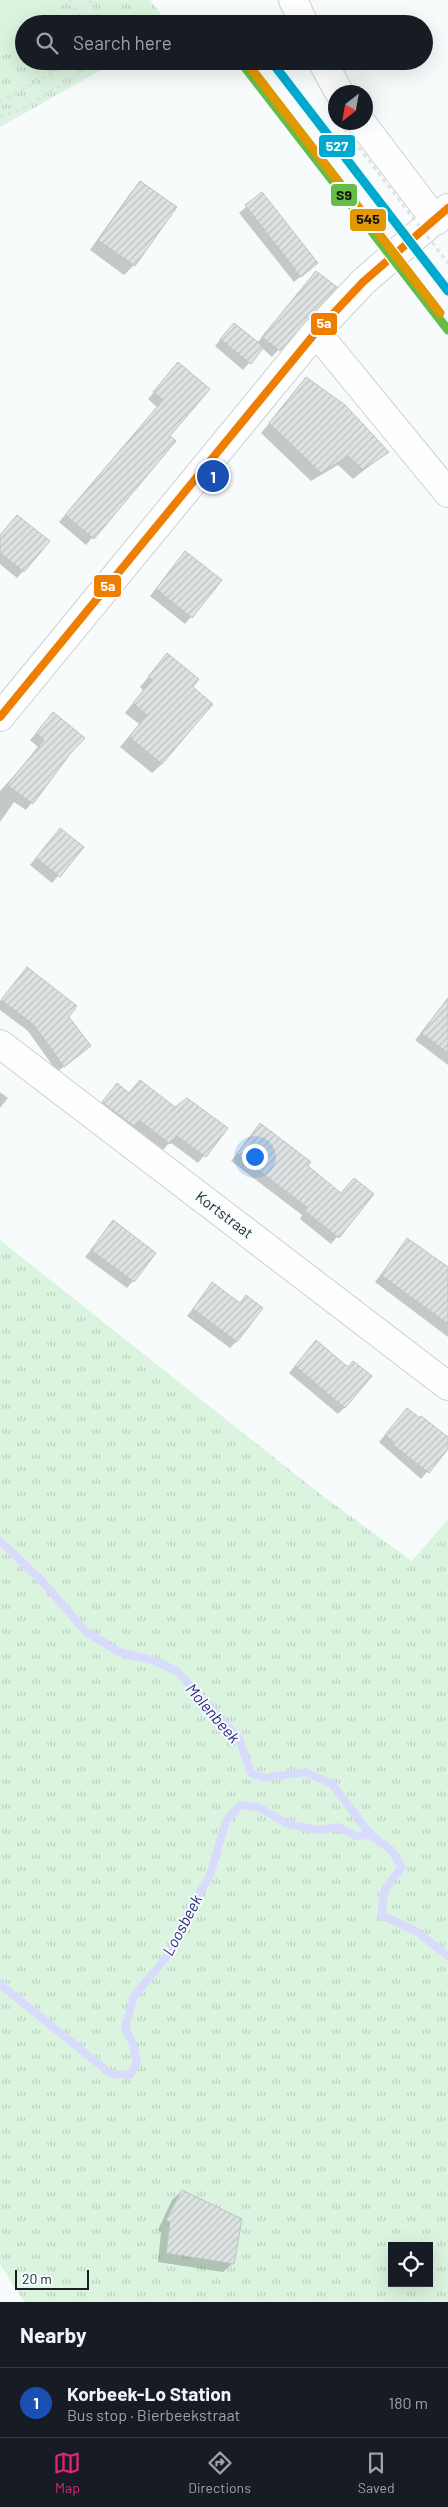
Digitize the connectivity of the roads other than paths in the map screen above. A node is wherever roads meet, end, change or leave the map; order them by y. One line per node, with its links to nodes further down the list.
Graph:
1 (293, 0): 2 (street)
2 (300, 15)
3 (327, 70): 4 (street)
4 (335, 85)
5 (368, 130): 6 (street)
6 (442, 214): 7 (street)
7 (316, 332): 8 (street); 9 (street)
8 (448, 493)
9 (0, 717)
10 (0, 1044): 11 (street, Kortstraat)
11 (448, 1386)

